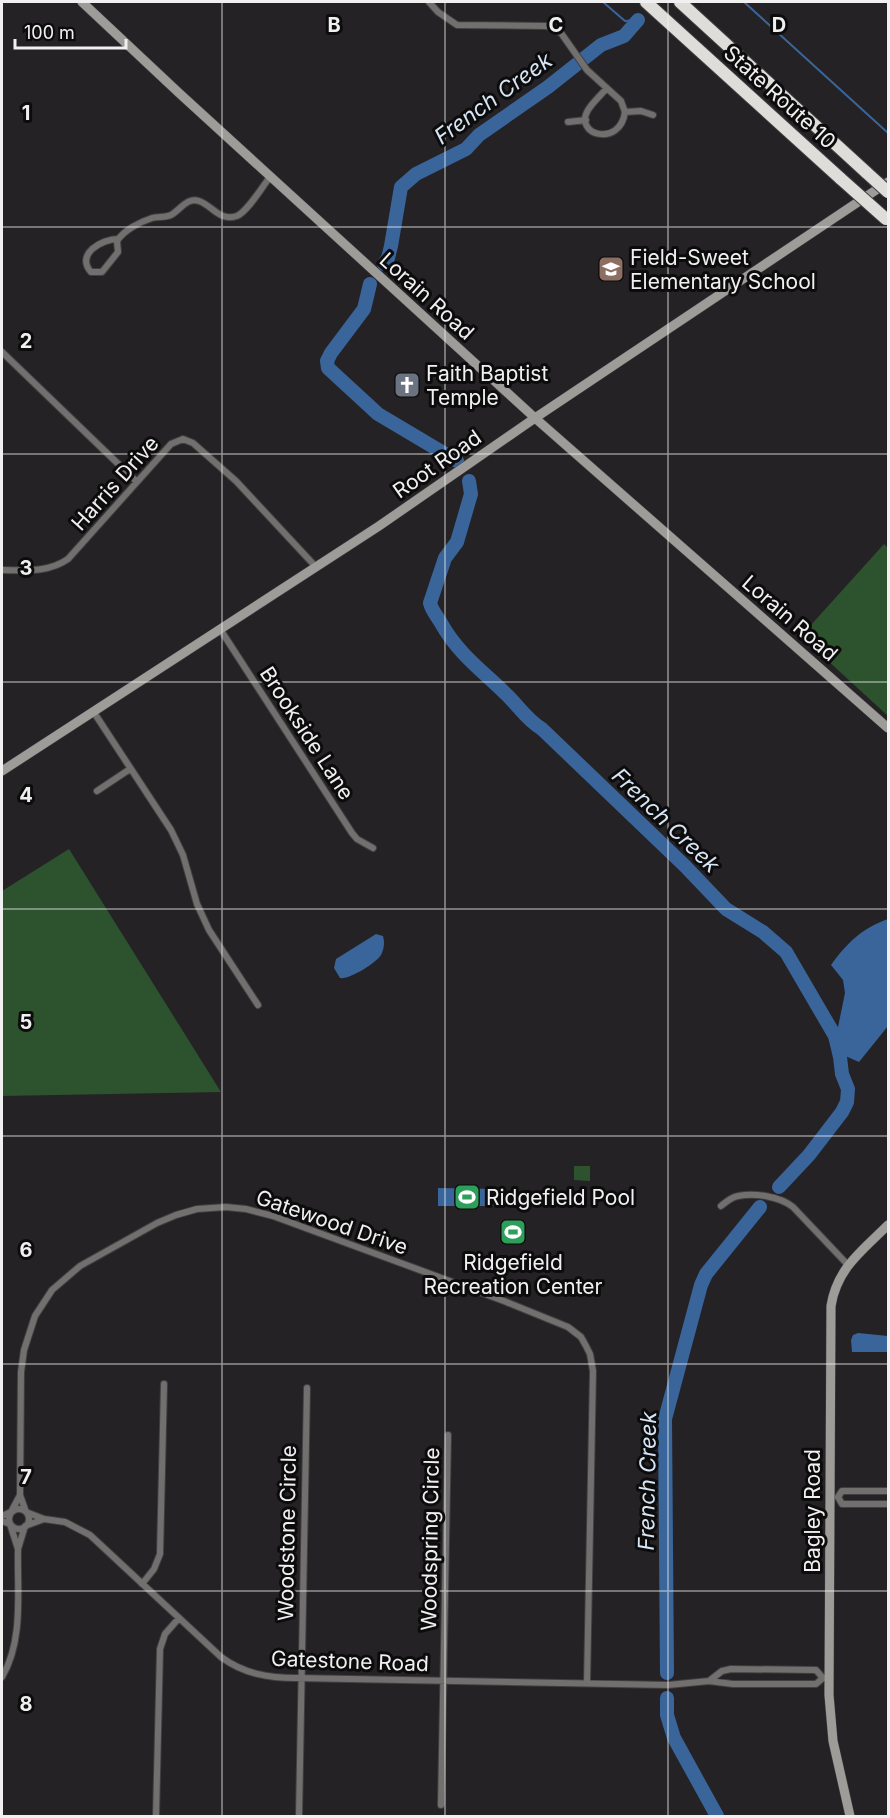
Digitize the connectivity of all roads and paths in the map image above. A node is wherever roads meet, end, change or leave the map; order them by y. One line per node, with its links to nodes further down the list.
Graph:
1 (429, 2): 5 (street)
2 (646, 2): 13 (highway, State Route 10, bridge)
3 (680, 2): 12 (highway, State Route 10, bridge)
4 (86, 3): 10 (street, Lorain Road)
5 (607, 88): 6 (street); 8 (street)
6 (625, 112): 7 (street); 8 (street)
7 (653, 115)
8 (586, 120): 9 (street)
9 (568, 122)
10 (270, 177): 14 (street); 16 (street, Lorain Road)
11 (888, 182): 16 (street, Root Road)
12 (888, 192)
13 (887, 221)
14 (118, 239): 14 (street)
15 (2, 352): 17 (street)
16 (535, 418): 18 (street, Root Road); 22 (street, Lorain Road)
17 (137, 482): 18 (street, Harris Drive); 19 (street, Harris Drive)
18 (316, 567): 20 (street, Root Road)
19 (2, 570)
20 (220, 628): 21 (street, Root Road); 26 (street, Brookside Lane)
21 (93, 711): 23 (street); 24 (street, Root Road)
22 (888, 728)
23 (130, 769): 25 (street); 27 (street)
24 (2, 771)
25 (98, 791)
26 (373, 848)
27 (258, 1005)
28 (721, 1206): 30 (street)
29 (888, 1226): 30 (street, Bagley Road)
30 (848, 1265): 36 (street, Bagley Road)
31 (164, 1384): 46 (street)
32 (307, 1388): 49 (street, Woodstone Circle)
33 (448, 1435): 51 (street, Woodspring Circle)
34 (888, 1491): 36 (street)
35 (20, 1495): 38 (street, Gatewood Drive); 39 (street, Gatewood Drive); 53 (street, Gatewood Drive)
36 (834, 1497): 37 (street); 50 (street, Bagley Road)
37 (888, 1504)
38 (11, 1512): 39 (street); 40 (street); 43 (street)
39 (26, 1512): 41 (street, Gatestone Road); 44 (street)
40 (2, 1516)
41 (44, 1519): 44 (street); 46 (street, Gatestone Road)
42 (2, 1521): 43 (street)
43 (10, 1524): 44 (street); 45 (street)
44 (25, 1526): 45 (street)
45 (18, 1549): 48 (street)
46 (142, 1584): 47 (street, Gatestone Road)
47 (179, 1618): 49 (street, Gatestone Road); 55 (street)
48 (2, 1677)
49 (301, 1678): 51 (street, Gatestone Road); 56 (street, Woodstone Circle)
50 (826, 1678): 52 (street, Gatestone Road); 52 (street, Gatestone Road); 57 (street, Bagley Road)
51 (444, 1680): 53 (street, Gatestone Road); 54 (street, Woodspring Circle)
52 (709, 1681): 53 (street, Gatestone Road)
53 (586, 1683)
54 (441, 1805)
55 (156, 1816)
56 (299, 1816)
57 (850, 1816)

